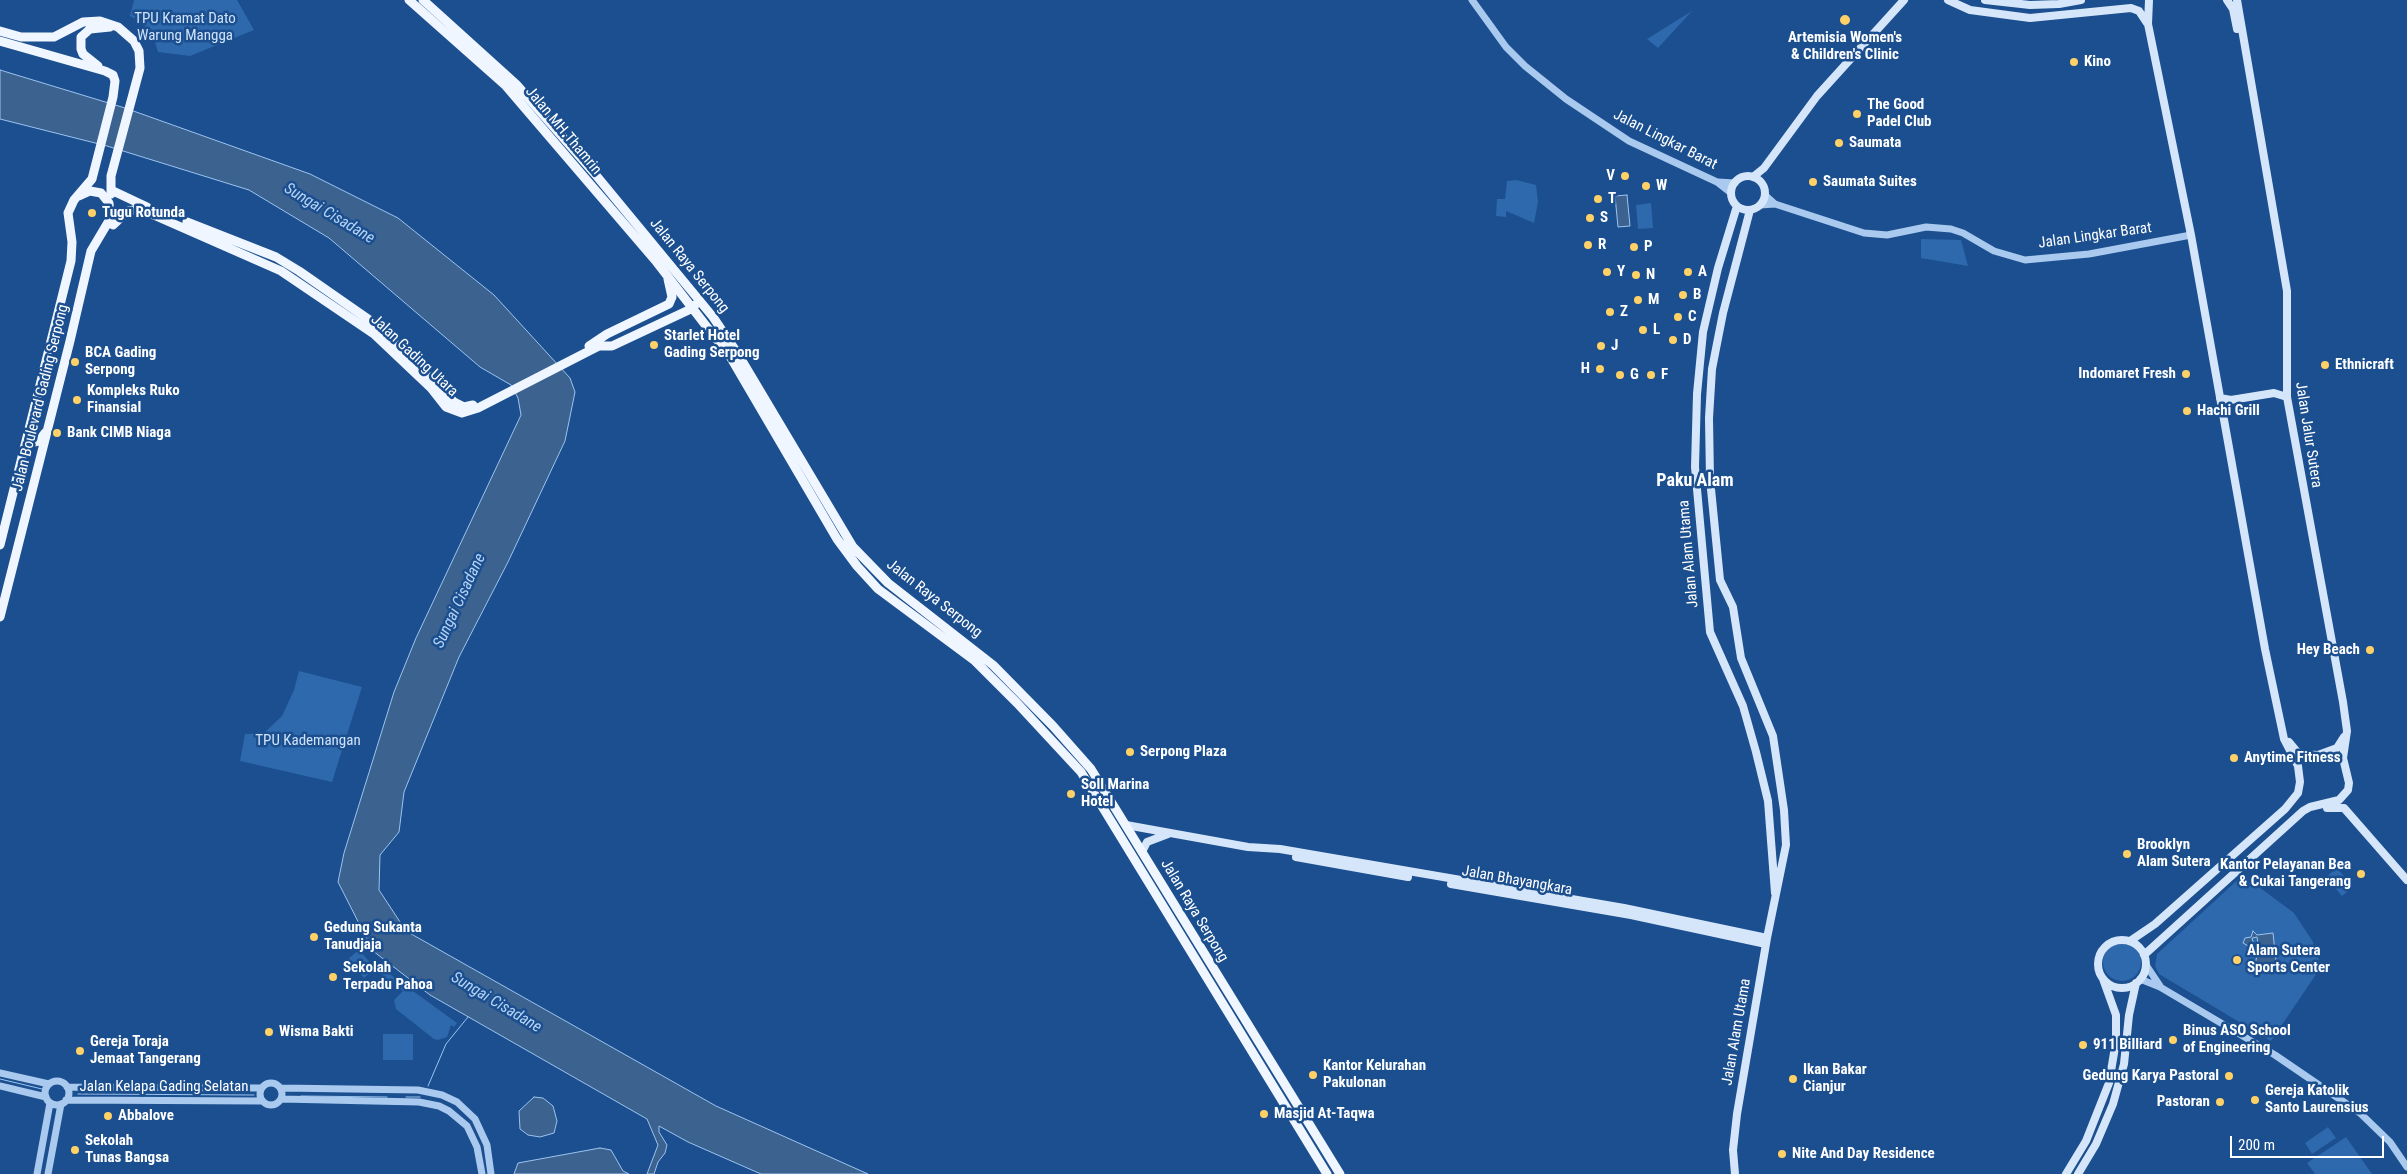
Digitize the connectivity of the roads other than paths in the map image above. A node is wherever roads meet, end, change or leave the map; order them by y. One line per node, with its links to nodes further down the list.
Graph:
1 (409, 0): 34 (main road, Jalan MH.Thamrin)
2 (423, 0): 36 (main road, Jalan Raya Serpong)
3 (1472, 0): 19 (street, Jalan Lingkar Barat)
4 (1904, 0): 17 (main road)
5 (1948, 0): 11 (main road)
6 (1984, 0): 7 (main road)
7 (2081, 0)
8 (2149, 0): 11 (main road)
9 (2227, 0): 15 (main road, Jalan Jalur Sutera)
10 (2237, 0): 15 (main road, Jalan Jalur Sutera)
11 (2148, 24): 31 (main road)
12 (118, 27): 13 (main road); 16 (main road); 22 (main road)
13 (0, 31)
14 (0, 41): 16 (main road)
15 (2245, 52): 39 (main road, Jalan Jalur Sutera)
16 (105, 71): 25 (main road, Jalan Boulevard Gading Serpong)
17 (1764, 168): 18 (main road); 21 (main road)
18 (1753, 177): 20 (main road); 21 (main road)
19 (1718, 182): 20 (street, Jalan Lingkar Barat); 23 (street, Jalan Lingkar Barat)
20 (1734, 183): 23 (main road)
21 (1762, 184): 24 (main road)
22 (111, 192): 30 (main road); 46 (main road, Jalan Gading Utara)
23 (1731, 193): 28 (main road)
24 (1765, 195): 26 (street, Jalan Lingkar Barat); 27 (main road)
25 (75, 198): 32 (main road); 48 (main road, Jalan Boulevard Gading Serpong)
26 (1775, 204): 27 (street, Jalan Lingkar Barat); 31 (street, Jalan Lingkar Barat)
27 (1760, 205): 29 (main road)
28 (1737, 206): 29 (main road); 33 (main road, Jalan Alam Utama)
29 (1750, 213): 33 (main road); 42 (main road, Jalan Alam Utama)
30 (113, 225): 32 (main road, Jalan Boulevard Gading Serpong); 46 (main road, Jalan Gading Utara)
31 (2192, 235): 44 (main road)
32 (98, 238): 49 (main road, Jalan Boulevard Gading Serpong)
33 (1724, 246): 41 (main road, Jalan Alam Utama)
34 (668, 278): 35 (main road, Jalan MH.Thamrin); 38 (main road, Jalan Gading Utara)
35 (682, 294): 37 (main road, Jalan Raya Serpong)
36 (696, 295): 37 (main road); 56 (main road, Jalan Raya Serpong)
37 (693, 308): 38 (main road, Jalan Gading Utara); 56 (main road, Jalan Raya Serpong)
38 (590, 348): 46 (main road, Jalan Gading Utara)
39 (2285, 380): 40 (main road); 43 (main road, Jalan Jalur Sutera)
40 (2274, 393): 43 (main road); 45 (main road)
41 (1697, 394): 42 (main road); 52 (main road, Jalan Alam Utama)
42 (1710, 394): 51 (main road, Jalan Alam Utama)
43 (2287, 396): 58 (main road, Jalan Jalur Sutera)
44 (2220, 398): 45 (main road); 47 (main road)
45 (2231, 400): 47 (main road)
46 (446, 401)
47 (2222, 409): 57 (main road)
48 (30, 424): 49 (main road); 50 (main road, Jalan Boulevard Gading Serpong)
49 (48, 429): 53 (main road, Jalan Boulevard Gading Serpong)
50 (0, 545)
51 (1720, 580): 52 (main road); 54 (main road, Jalan Alam Utama)
52 (1706, 584): 55 (main road, Jalan Alam Utama)
53 (0, 617)
54 (1741, 658): 55 (main road); 66 (main road, Jalan Alam Utama)
55 (1724, 663): 66 (main road, Jalan Alam Utama)
56 (1010, 689): 62 (main road, Jalan Raya Serpong); 95 (main road, Jalan Raya Serpong)
57 (2280, 717): 58 (main road); 67 (main road)
58 (2346, 731): 59 (main road, Jalan Jalur Sutera)
59 (2348, 790): 60 (main road); 61 (main road, Jalan Jalur Sutera)
60 (2310, 807): 61 (main road, Jalan Jalur Sutera); 70 (main road)
61 (2354, 817): 65 (main road, Jalan Jalur Sutera)
62 (1126, 825): 63 (main road, Jalan Bhayangkara); 64 (main road, Jalan Raya Serpong)
63 (1170, 833): 64 (main road); 68 (main road, Jalan Bhayangkara)
64 (1142, 852): 96 (main road, Jalan Raya Serpong)
65 (2407, 880)
66 (1775, 895): 68 (main road, Jalan Alam Utama)
67 (2148, 930): 69 (main road); 70 (main road)
68 (1766, 941): 97 (main road, Jalan Alam Utama)
69 (2130, 941): 71 (main road); 73 (main road)
70 (2156, 944): 71 (main road)
71 (2144, 955): 72 (main road)
72 (2146, 965): 74 (main road); 75 (street)
73 (2103, 979): 74 (main road); 98 (main road)
74 (2138, 981): 75 (street); 99 (main road)
75 (2160, 986): 90 (street)
76 (0, 1073): 77 (street)
77 (49, 1084): 79 (street); 85 (street)
78 (0, 1086): 85 (street)
79 (67, 1087): 80 (street, Jalan Kelapa Gading Selatan); 89 (street)
80 (261, 1088): 81 (street); 87 (street)
81 (281, 1088): 82 (street); 86 (street)
82 (293, 1088): 83 (street); 84 (street)
83 (395, 1090): 88 (street); 94 (street)
84 (292, 1099): 86 (street); 88 (street)
85 (48, 1100): 89 (street); 91 (street)
86 (281, 1100): 87 (street)
87 (262, 1101): 89 (street, Jalan Kelapa Gading Selatan)
88 (396, 1101): 93 (street)
89 (64, 1102): 92 (street)
90 (2407, 1167)
91 (37, 1174)
92 (48, 1174)
93 (482, 1174)
94 (491, 1174)
95 (1328, 1174)
96 (1340, 1174)
97 (1735, 1174)
98 (2066, 1174)
99 (2078, 1174)

